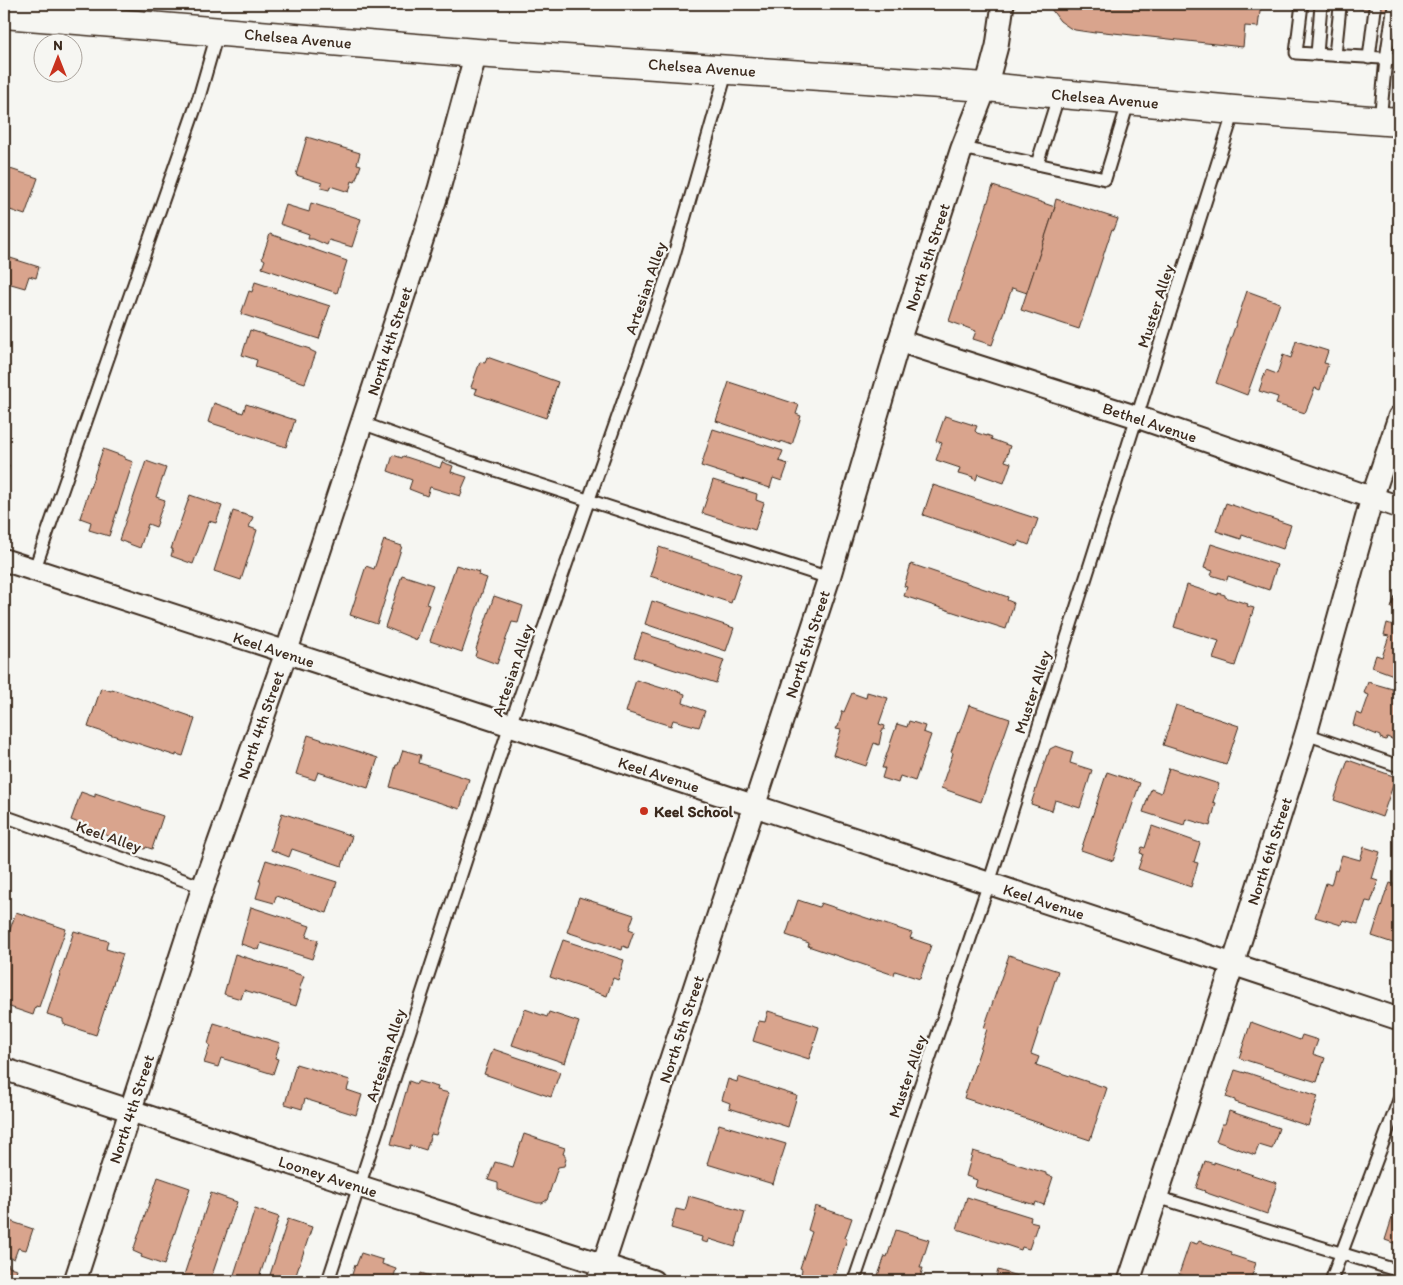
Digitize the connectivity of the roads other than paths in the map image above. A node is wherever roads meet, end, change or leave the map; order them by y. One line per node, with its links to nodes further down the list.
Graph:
1 (1003, 4): 16 (street, North 5th Street)
2 (1302, 4): 10 (lane)
3 (1321, 5): 10 (lane)
4 (1340, 7): 11 (lane)
5 (1375, 9): 12 (lane)
6 (1393, 11): 13 (lane)
7 (4, 14): 8 (main road, Chelsea Avenue)
8 (218, 31): 9 (main road, Chelsea Avenue); 31 (lane)
9 (476, 52): 15 (main road, Chelsea Avenue); 26 (street, North 4th Street)
10 (1317, 54): 11 (lane)
11 (1335, 55): 12 (lane)
12 (1369, 58): 13 (lane)
13 (1386, 58): 14 (lane); 20 (lane)
14 (1399, 60)
15 (727, 70): 16 (main road, Chelsea Avenue); 28 (lane, Artesian Alley)
16 (986, 87): 17 (main road, Chelsea Avenue); 21 (street, North 5th Street)
17 (1058, 94): 18 (main road, Chelsea Avenue); 22 (lane)
18 (1128, 100): 19 (main road, Chelsea Avenue); 22 (lane)
19 (1234, 110): 20 (main road, Chelsea Avenue); 24 (lane, Muster Alley)
20 (1390, 121)
21 (962, 148): 22 (lane); 23 (street, North 5th Street)
22 (1037, 164)
23 (900, 341): 24 (street, Bethel Avenue); 32 (street, North 5th Street)
24 (1136, 417): 27 (street, Bethel Avenue); 39 (lane, Muster Alley)
25 (1399, 417): 27 (street, North 6th Street)
26 (362, 423): 28 (lane); 33 (street, North 4th Street)
27 (1372, 498): 29 (street, Bethel Avenue); 35 (street, North 6th Street)
28 (588, 501): 32 (lane); 34 (lane, Artesian Alley)
29 (1399, 507)
30 (4, 560): 31 (street, Keel Avenue)
31 (34, 571): 33 (street, Keel Avenue)
32 (829, 578): 37 (street, North 5th Street)
33 (286, 653): 34 (street, Keel Avenue); 40 (street, North 4th Street)
34 (510, 725): 37 (street, Keel Avenue); 46 (lane, Artesian Alley)
35 (1306, 734): 36 (lane); 41 (street, North 6th Street)
36 (1399, 766)
37 (754, 806): 39 (street, Keel Avenue); 50 (street, North 5th Street)
38 (4, 816): 40 (lane, Keel Alley)
39 (989, 883): 41 (street, Keel Avenue); 54 (lane, Muster Alley)
40 (203, 887): 45 (street, North 4th Street)
41 (1233, 964): 42 (street, Keel Avenue); 47 (street, North 6th Street)
42 (1399, 1019)
43 (4, 1069): 45 (street, Looney Avenue)
44 (1399, 1100): 48 (lane)
45 (130, 1111): 46 (street, Looney Avenue); 51 (street, North 4th Street)
46 (359, 1186): 50 (street, Looney Avenue); 52 (lane, Artesian Alley)
47 (1157, 1197): 48 (lane); 55 (street, North 6th Street)
48 (1342, 1254): 49 (lane); 56 (lane)
49 (1399, 1271)
50 (600, 1273): 53 (street, Looney Avenue)
51 (75, 1281)
52 (328, 1281)
53 (653, 1281)
54 (854, 1281)
55 (1129, 1281)
56 (1331, 1281)

